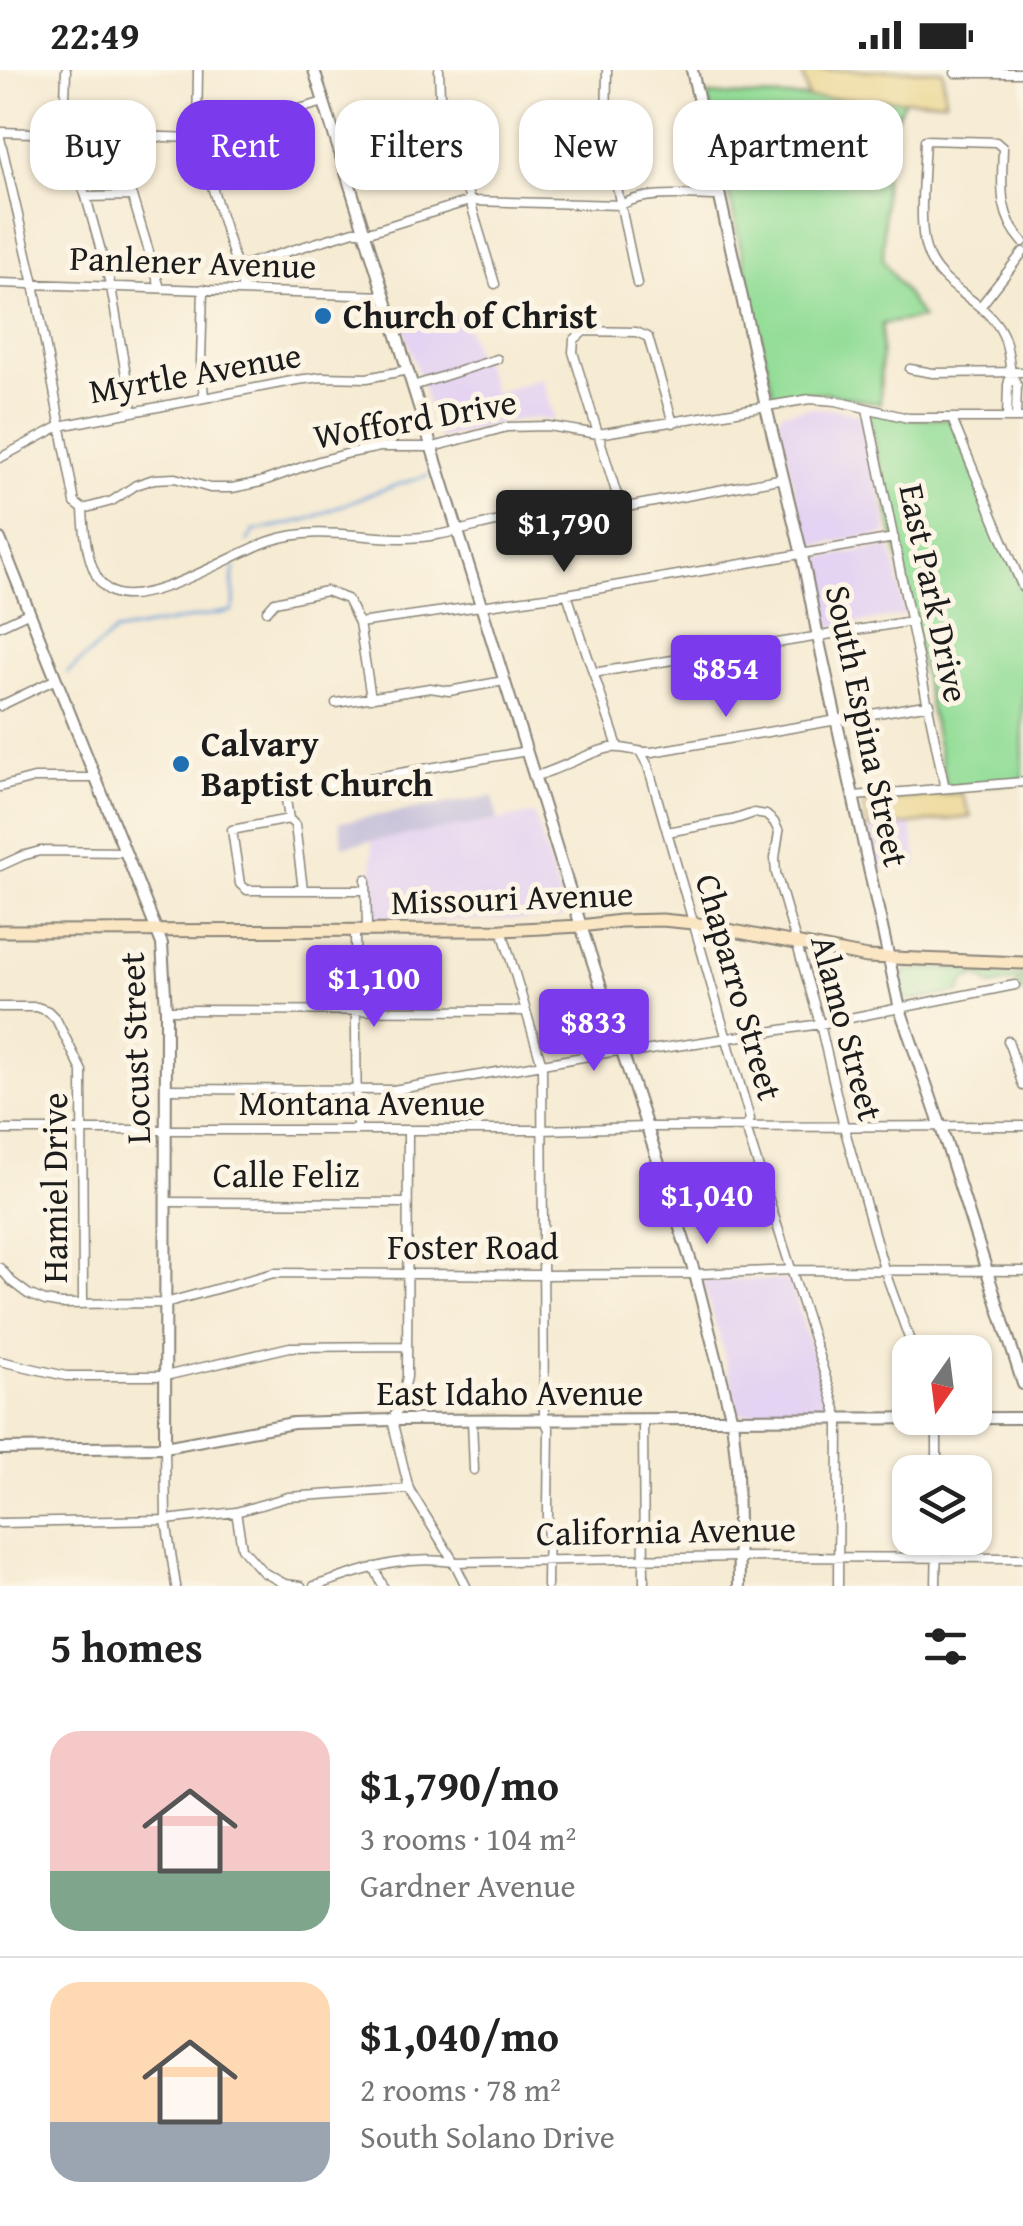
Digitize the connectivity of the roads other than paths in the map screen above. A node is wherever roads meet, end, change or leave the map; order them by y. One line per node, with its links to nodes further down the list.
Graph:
1 (66, 70): 9 (street)
2 (198, 70): 10 (street)
3 (314, 70): 12 (street)
4 (440, 70): 21 (street)
5 (607, 70): 11 (street)
6 (692, 70): 19 (street, South Espina Street)
7 (1023, 73): 8 (street)
8 (955, 74)
9 (65, 100)
10 (198, 100)
11 (606, 100)
12 (324, 102): 13 (street); 23 (street)
13 (315, 105)
14 (30, 134): 15 (street)
15 (0, 135): 29 (street)
16 (84, 190): 20 (street)
17 (214, 190): 27 (street)
18 (618, 190): 22 (street)
19 (720, 196): 22 (street); 45 (street, South Espina Street)
20 (86, 197): 32 (street); 33 (street)
21 (469, 201): 22 (street); 23 (street); 30 (street)
22 (621, 205): 31 (street)
23 (364, 231): 26 (street); 36 (street)
24 (1023, 242): 37 (street)
25 (1023, 252): 37 (street)
26 (261, 259): 27 (street); 34 (street)
27 (237, 266): 34 (street)
28 (0, 282): 29 (street, Panlener Avenue)
29 (34, 284): 32 (street, Panlener Avenue); 51 (street)
30 (495, 284)
31 (637, 284)
32 (111, 287): 33 (street, Panlener Avenue); 47 (street)
33 (160, 288): 35 (street, Panlener Avenue)
34 (243, 288): 35 (street, Panlener Avenue); 36 (street, Panlener Avenue)
35 (203, 290): 44 (street)
36 (384, 296): 40 (street)
37 (980, 307): 42 (street)
38 (497, 358): 43 (street)
39 (910, 369): 42 (street)
40 (408, 370): 43 (street); 44 (street, Myrtle Avenue)
41 (1023, 372): 42 (street)
42 (1011, 373): 49 (street)
43 (413, 386): 53 (street)
44 (204, 397): 47 (street, Myrtle Avenue)
45 (766, 407): 46 (street, Wofford Drive); 50 (street, Wofford Drive); 55 (street, South Espina Street)
46 (868, 409): 48 (street, Wofford Drive); 59 (street, East Park Drive)
47 (132, 410): 51 (street, Myrtle Avenue)
48 (952, 418): 49 (street, Wofford Drive); 62 (street)
49 (1016, 418)
50 (673, 423): 52 (street, Wofford Drive); 52 (street)
51 (60, 426): 54 (street, Myrtle Avenue); 56 (street)
52 (598, 434): 53 (street, Wofford Drive); 55 (street)
53 (432, 447): 56 (street, Wofford Drive); 58 (street)
54 (0, 458)
55 (784, 478): 61 (street, South Espina Street)
56 (82, 509): 58 (street)
57 (516, 524): 58 (street)
58 (458, 531): 64 (street)
59 (894, 538): 61 (street); 67 (street, East Park Drive)
60 (0, 542): 66 (street, Locust Street)
61 (802, 555): 63 (street); 70 (street, South Espina Street)
62 (1023, 588)
63 (567, 594): 64 (street); 71 (street)
64 (482, 604): 68 (street); 73 (street)
65 (267, 611): 68 (street)
66 (30, 612): 69 (street); 72 (street, Locust Street)
67 (912, 621): 70 (street); 76 (street, East Park Drive)
68 (359, 623): 74 (street)
69 (0, 626)
70 (818, 637): 71 (street); 78 (street, South Espina Street)
71 (593, 673): 79 (street)
72 (56, 679): 77 (street); 83 (street, Locust Street)
73 (504, 681): 74 (street); 80 (street)
74 (371, 698): 75 (street)
75 (336, 704)
76 (930, 704): 78 (street); 86 (street, East Park Drive)
77 (0, 706)
78 (836, 720): 81 (street); 87 (street, South Espina Street)
79 (618, 748): 81 (street); 82 (street)
80 (527, 750): 82 (street); 88 (street)
81 (641, 753): 89 (street, Chaparro Street)
82 (535, 776): 96 (street)
83 (96, 778): 85 (street); 90 (street, Locust Street)
84 (1023, 782): 86 (street)
85 (0, 788)
86 (947, 788): 87 (street)
87 (854, 796): 102 (street, South Espina Street)
88 (289, 820): 93 (street); 93 (street)
89 (667, 832): 95 (street, Chaparro Street); 101 (street, Alamo Street)
90 (125, 852): 91 (street); 98 (street, Locust Street)
91 (0, 866)
92 (366, 879): 94 (street)
93 (304, 890): 94 (street)
94 (366, 890): 99 (street)
95 (692, 924): 96 (main road, Missouri Avenue); 101 (main road, Missouri Avenue); 111 (street, Chaparro Street)
96 (581, 926): 97 (main road, Missouri Avenue); 113 (street)
97 (502, 930): 99 (main road, Missouri Avenue); 108 (street)
98 (158, 931): 99 (main road, Missouri Avenue); 100 (main road, Missouri Avenue); 107 (street, Locust Street)
99 (361, 931): 109 (street)
100 (0, 932)
101 (797, 944): 102 (main road, Missouri Avenue); 110 (street, Alamo Street)
102 (890, 959): 103 (main road, Missouri Avenue); 106 (street, South Espina Street)
103 (1023, 963)
104 (1015, 985): 106 (street)
105 (0, 1008): 124 (street, Hamiel Drive)
106 (900, 1009): 110 (street); 121 (street, South Espina Street)
107 (166, 1010): 109 (street); 116 (street, Locust Street)
108 (525, 1011): 109 (street); 114 (street)
109 (355, 1012): 117 (street)
110 (820, 1024): 111 (street); 120 (street, Alamo Street)
111 (728, 1038): 113 (street); 122 (street, Chaparro Street)
112 (1008, 1041): 115 (street)
113 (623, 1050): 114 (street); 119 (street)
114 (542, 1065): 117 (street); 128 (street)
115 (1023, 1086)
116 (166, 1089): 117 (street); 125 (street, Locust Street)
117 (355, 1090): 126 (street)
118 (1023, 1126): 121 (street, Montana Avenue)
119 (648, 1127): 122 (street, Montana Avenue); 128 (street, Montana Avenue); 136 (street)
120 (844, 1127): 121 (street, Montana Avenue); 122 (street, Montana Avenue); 133 (street, Alamo Street)
121 (941, 1127): 134 (street, South Espina Street)
122 (746, 1128): 132 (street, Chaparro Street)
123 (0, 1130): 124 (street, Montana Avenue)
124 (82, 1130): 125 (street, Montana Avenue); 139 (street, Hamiel Drive)
125 (166, 1130): 126 (street, Montana Avenue); 129 (street, Locust Street)
126 (357, 1130): 127 (street, Montana Avenue)
127 (408, 1130): 128 (street, Montana Avenue); 130 (street)
128 (542, 1130): 138 (street)
129 (165, 1202): 130 (street, Calle Feliz); 140 (street, Locust Street)
130 (407, 1202): 137 (street)
131 (0, 1268): 139 (street, Foster Road)
132 (793, 1270): 133 (street, Foster Road); 136 (street, Foster Road); 151 (street, Chaparro Street)
133 (884, 1270): 134 (street, Foster Road); 141 (street, Alamo Street)
134 (985, 1270): 135 (street, Foster Road); 145 (street, South Espina Street)
135 (1023, 1270)
136 (695, 1274): 138 (street, Foster Road); 154 (street)
137 (406, 1275): 138 (street, Foster Road); 140 (street, Foster Road); 142 (street)
138 (544, 1275): 149 (street)
139 (83, 1304): 140 (street, Foster Road)
140 (165, 1304): 144 (street, Locust Street)
141 (908, 1335)
142 (406, 1346): 144 (street); 152 (street)
143 (0, 1361): 144 (street)
144 (166, 1376): 155 (street, Locust Street)
145 (1023, 1384)
146 (892, 1418): 151 (street, East Idaho Avenue)
147 (992, 1418): 148 (street, East Idaho Avenue)
148 (1023, 1418)
149 (544, 1419): 150 (street, East Idaho Avenue); 153 (street, East Idaho Avenue); 167 (street)
150 (644, 1419): 154 (street, East Idaho Avenue); 163 (street)
151 (839, 1419): 154 (street, East Idaho Avenue); 164 (street, Chaparro Street)
152 (392, 1420): 153 (street, East Idaho Avenue); 155 (street, East Idaho Avenue); 158 (street)
153 (472, 1420): 157 (street)
154 (732, 1420): 162 (street)
155 (165, 1447): 156 (street, East Idaho Avenue); 160 (street, Locust Street)
156 (0, 1449)
157 (474, 1470)
158 (409, 1490): 159 (street); 168 (street)
159 (236, 1512): 160 (street); 171 (street)
160 (166, 1520): 161 (street); 170 (street, Locust Street)
161 (0, 1523)
162 (738, 1556): 163 (street, California Avenue); 164 (street, California Avenue); 177 (street)
163 (644, 1558): 167 (street, California Avenue); 176 (street)
164 (838, 1558): 165 (street, California Avenue); 178 (street, Chaparro Street)
165 (936, 1558): 166 (street, California Avenue); 179 (street)
166 (1023, 1558)
167 (548, 1559): 168 (street, California Avenue); 175 (street)
168 (454, 1562): 169 (street, California Avenue); 174 (street)
169 (374, 1567): 172 (street, California Avenue); 173 (street)
170 (176, 1586)
171 (301, 1586)
172 (314, 1586)
173 (383, 1586)
174 (466, 1586)
175 (547, 1586)
176 (644, 1586)
177 (739, 1586)
178 (838, 1586)
179 (936, 1586)

